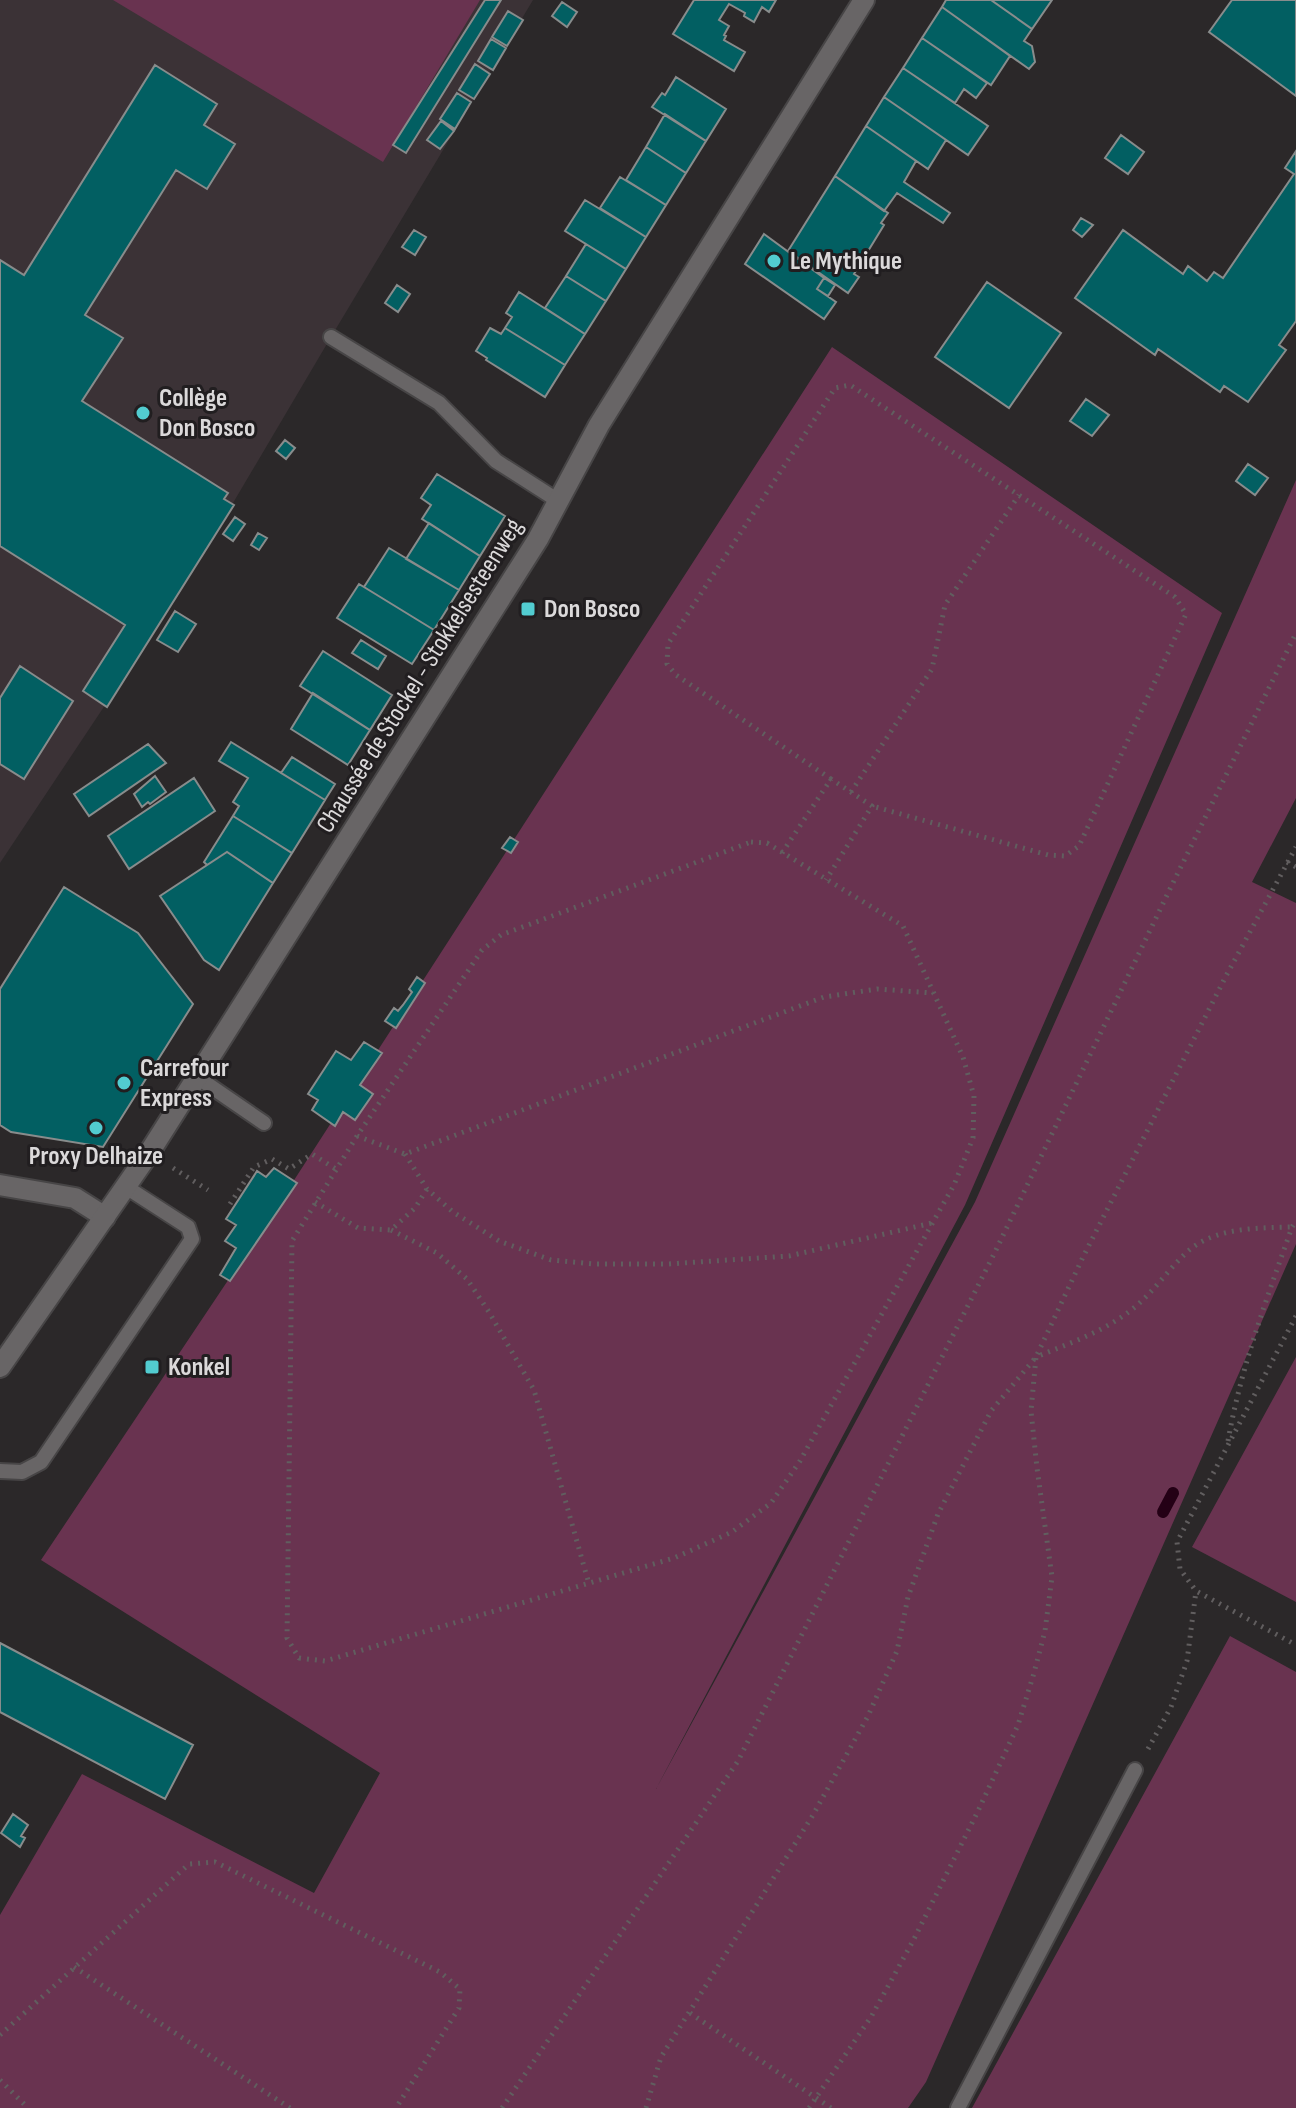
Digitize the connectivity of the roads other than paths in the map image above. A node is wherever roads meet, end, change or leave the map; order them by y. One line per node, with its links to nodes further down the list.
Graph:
1 (864, 0): 3 (street, Chaussée de Stockel - Stokkelsesteenweg)
2 (331, 337): 3 (lane)
3 (557, 500): 4 (street, Chaussée de Stockel - Stokkelsesteenweg)
4 (197, 1077): 5 (lane); 7 (street, Chaussée de Stockel - Stokkelsesteenweg)
5 (264, 1123)
6 (0, 1185): 8 (street)
7 (126, 1187): 8 (street, Chaussée de Stockel - Stokkelsesteenweg); 10 (lane)
8 (105, 1217): 9 (street, Chaussée de Stockel - Stokkelsesteenweg)
9 (0, 1367)
10 (0, 1471)
11 (1135, 1770): 12 (lane)
12 (958, 2108)

